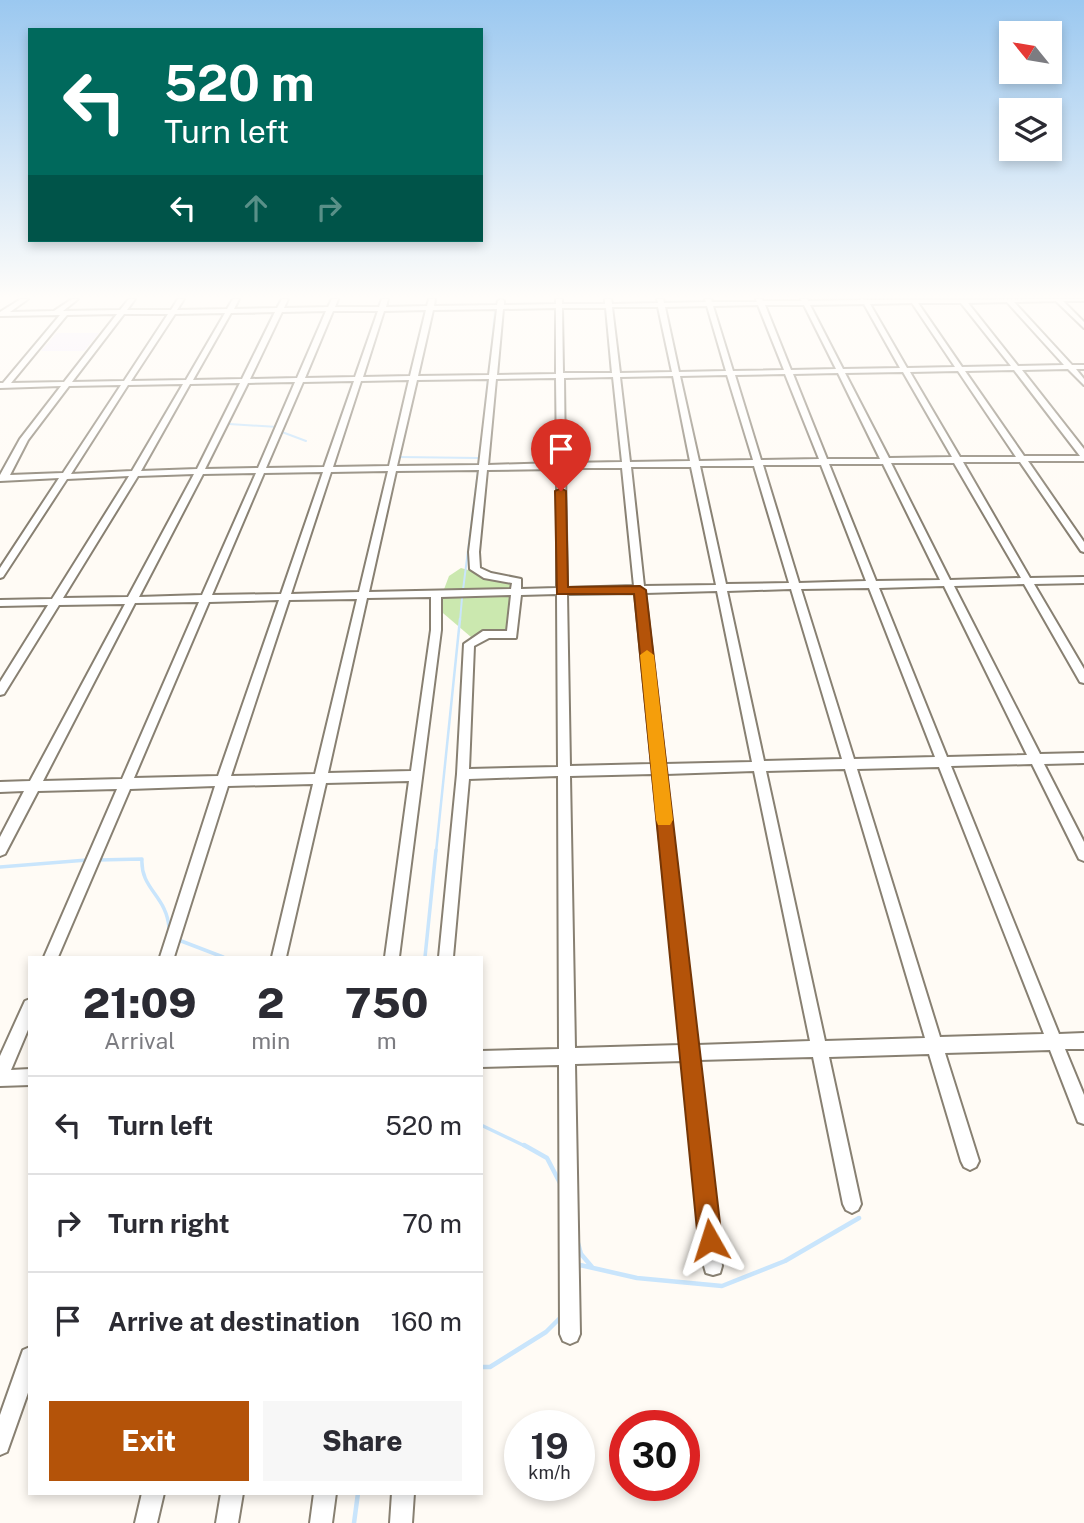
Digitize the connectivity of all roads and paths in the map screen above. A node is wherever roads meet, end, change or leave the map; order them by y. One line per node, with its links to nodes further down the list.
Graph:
1 (16, 370): 34 (street)
2 (76, 370): 32 (street)
3 (135, 370): 33 (street)
4 (194, 370): 30 (street)
5 (249, 370): 29 (street)
6 (303, 370): 27 (street)
7 (359, 370): 28 (street)
8 (417, 370): 26 (street)
9 (494, 370): 25 (street)
10 (559, 370): 23 (street)
11 (616, 370): 24 (street)
12 (675, 370): 22 (street)
13 (730, 370): 21 (street)
14 (901, 370): 19 (street)
15 (906, 370): 37 (street)
16 (961, 370): 36 (street)
17 (1018, 370): 35 (street)
18 (1072, 370): 31 (street)
19 (841, 371): 20 (street); 38 (street)
20 (788, 372): 21 (street); 39 (street)
21 (731, 373): 22 (street); 40 (street)
22 (676, 374): 24 (street); 41 (street)
23 (559, 375): 24 (street); 25 (street); 42 (street)
24 (617, 375): 43 (street)
25 (493, 376): 26 (street); 44 (street)
26 (415, 378): 28 (street); 45 (street)
27 (299, 379): 28 (street); 29 (street); 48 (street)
28 (356, 379): 46 (street)
29 (243, 381): 30 (street); 47 (street)
30 (187, 382): 33 (street); 49 (street)
31 (1084, 383)
32 (66, 384): 33 (street); 34 (street); 51 (street)
33 (126, 384): 50 (street)
34 (1, 387)
35 (1084, 457): 36 (street)
36 (1022, 459): 37 (street); 52 (street)
37 (958, 461): 38 (street); 54 (street)
38 (887, 462): 39 (street); 56 (street)
39 (824, 463): 40 (street); 57 (street)
40 (759, 464): 41 (street); 58 (street)
41 (695, 465): 43 (street); 59 (street)
42 (561, 466): 43 (street); 44 (street); 61 (street)
43 (626, 466): 60 (street)
44 (483, 468): 45 (street); 62 (street)
45 (393, 470): 46 (street); 64 (street)
46 (326, 471): 48 (street); 65 (street)
47 (199, 472): 48 (street); 49 (street); 67 (street)
48 (259, 472): 66 (street)
49 (134, 475): 50 (street); 68 (street)
50 (66, 476): 51 (street); 53 (street)
51 (2, 478)
52 (1084, 549)
53 (0, 575)
54 (1027, 580): 55 (street); 56 (street); 70 (street)
55 (1084, 580)
56 (948, 583): 57 (street); 73 (street)
57 (873, 585): 58 (street); 74 (street)
58 (796, 587): 59 (street); 75 (street)
59 (721, 588): 60 (street); 76 (street)
60 (640, 590): 61 (street); 77 (street)
61 (562, 591): 62 (street); 78 (street)
62 (517, 593): 63 (street); 79 (street)
63 (436, 595): 64 (street); 80 (street)
64 (363, 596): 65 (street); 81 (street)
65 (284, 597): 66 (street); 82 (street)
66 (205, 599): 67 (street); 83 (street)
67 (131, 600): 68 (street); 84 (street)
68 (55, 602): 69 (street); 71 (street)
69 (0, 603)
70 (1084, 679)
71 (0, 691)
72 (1084, 758): 73 (street)
73 (1036, 760): 74 (street); 87 (street)
74 (943, 762): 75 (street); 95 (street)
75 (850, 765): 76 (street); 96 (street)
76 (760, 767): 77 (street); 97 (street)
77 (659, 770): 78 (street); 98 (street)
78 (564, 771): 79 (street); 99 (street)
79 (463, 774): 92 (street)
80 (416, 776): 81 (street); 91 (street)
81 (321, 779): 82 (street); 90 (street)
82 (223, 781): 83 (street); 89 (street)
83 (125, 784): 84 (street); 88 (street)
84 (34, 786): 85 (street); 86 (street)
85 (0, 787)
86 (0, 850)
87 (1084, 855)
88 (51, 956)
89 (167, 956)
90 (279, 956)
91 (392, 956)
92 (446, 956)
93 (28, 1011): 101 (street)
94 (1084, 1041): 95 (street)
95 (1055, 1043): 96 (street); 103 (street)
96 (935, 1046): 97 (street); 104 (street)
97 (820, 1050): 98 (street); 105 (street)
98 (690, 1055): 99 (street); 106 (street)
99 (567, 1058): 100 (street); 107 (street)
100 (483, 1059)
101 (0, 1077): 102 (street)
102 (28, 1077)
103 (1084, 1115)
104 (970, 1161)
105 (852, 1204)
106 (713, 1266)
107 (570, 1334)
108 (28, 1363): 109 (street)
109 (0, 1445)
110 (153, 1495): 114 (street)
111 (232, 1495): 115 (street)
112 (325, 1495): 116 (street)
113 (403, 1495): 117 (street)
114 (146, 1523)
115 (227, 1523)
116 (321, 1523)
117 (401, 1523)

